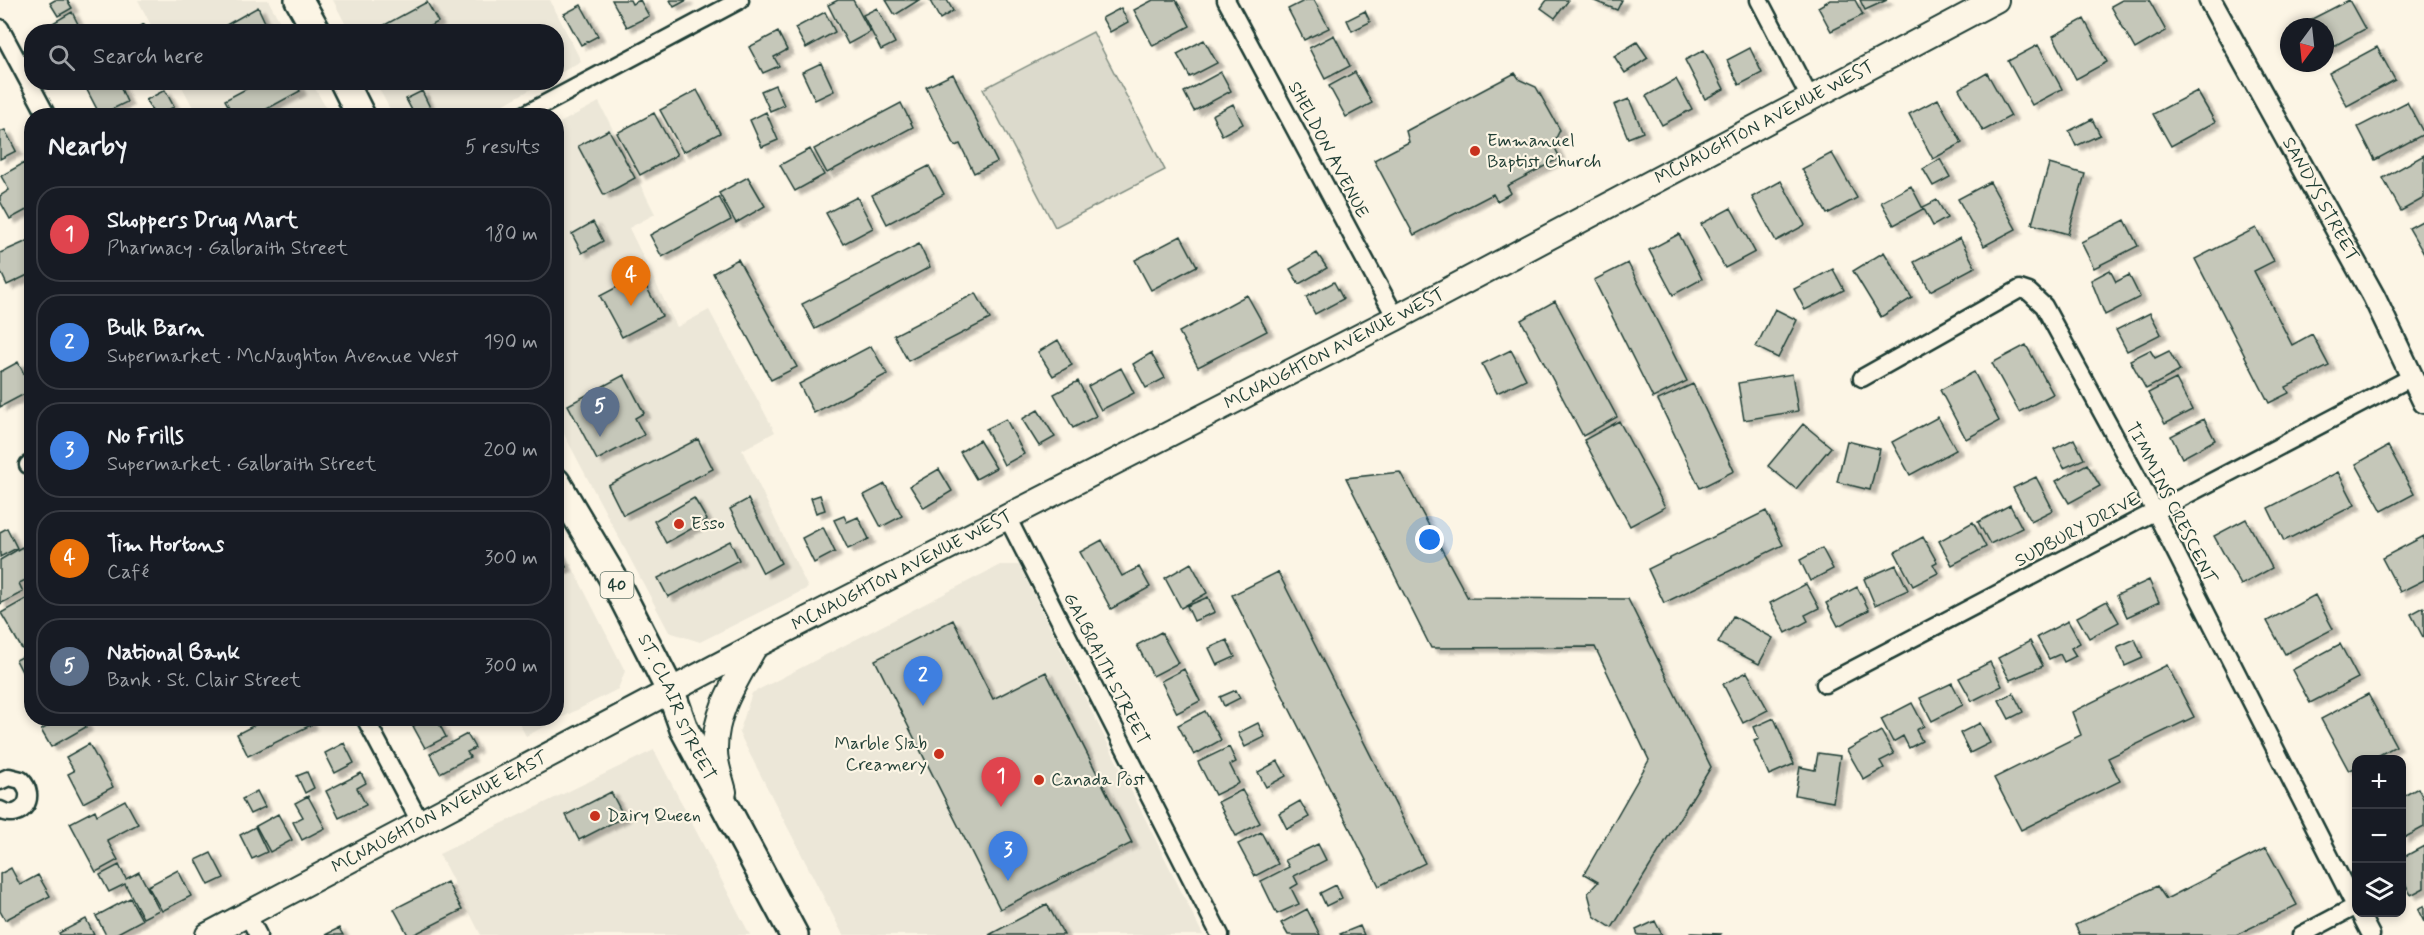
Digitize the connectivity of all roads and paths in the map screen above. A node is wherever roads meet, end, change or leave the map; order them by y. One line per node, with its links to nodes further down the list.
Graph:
1 (299, 0): 7 (main road)
2 (740, 0): 15 (street)
3 (1226, 0): 16 (street, SHELDON AVENUE)
4 (1759, 0): 12 (street)
5 (1996, 0): 12 (main road, MCNAUGHTON AVENUE WEST)
6 (2210, 0): 17 (street, SANDYS STREET)
7 (312, 24)
8 (0, 28): 9 (street)
9 (24, 73)
10 (33, 90): 13 (street)
11 (348, 90): 14 (main road)
12 (1810, 98): 16 (main road, MCNAUGHTON AVENUE WEST)
13 (43, 108)
14 (356, 108)
15 (537, 108)
16 (1396, 318): 22 (main road, MCNAUGHTON AVENUE WEST)
17 (2412, 377): 19 (street, SANDYS STREET); 21 (street, SUDBURY DRIVE)
18 (1862, 378): 21 (street, TIMMINS CRESCENT)
19 (2424, 402)
20 (564, 495): 25 (main road, ST. CLAIR STREET / 40)
21 (2154, 512): 24 (street, SUDBURY DRIVE); 31 (street, TIMMINS CRESCENT)
22 (1007, 517): 23 (main road, MCNAUGHTON AVENUE WEST); 37 (street, GALBRAITH STREET)
23 (755, 646): 25 (main road, MCNAUGHTON AVENUE WEST); 29 (main road)
24 (1825, 684)
25 (671, 692): 29 (main road, ST. CLAIR STREET / 40); 30 (main road, MCNAUGHTON AVENUE EAST)
26 (369, 726): 30 (street)
27 (1, 778): 28 (street)
28 (0, 810)
29 (729, 813): 36 (main road, ST. CLAIR STREET / 40)
30 (420, 822): 34 (main road, MCNAUGHTON AVENUE EAST)
31 (2352, 899)
32 (2352, 911): 38 (street)
33 (2361, 917): 39 (street, TIMMINS CRESCENT)
34 (252, 925): 35 (main road, MCNAUGHTON AVENUE EAST)
35 (208, 935)
36 (795, 935)
37 (1220, 935)
38 (2301, 935)
39 (2371, 935)

